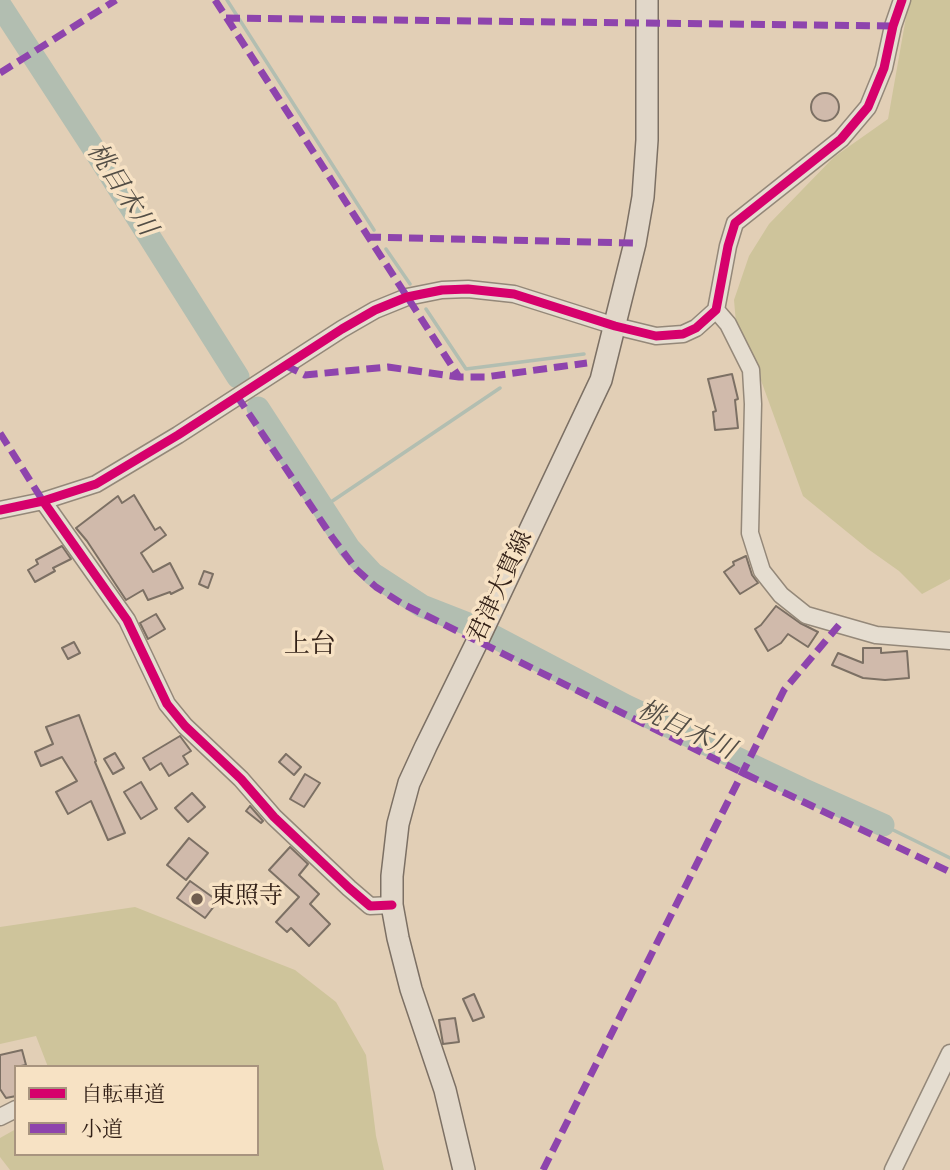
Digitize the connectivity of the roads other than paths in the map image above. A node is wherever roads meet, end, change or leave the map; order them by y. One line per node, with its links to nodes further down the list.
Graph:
1 (647, 0): 4 (main road, 君津大貫線)
2 (902, 0): 3 (street)
3 (716, 310): 4 (street); 7 (street)
4 (615, 326): 5 (street); 8 (main road, 君津大貫線)
5 (43, 501): 6 (street); 8 (street)
6 (0, 510)
7 (950, 641)
8 (392, 905): 10 (main road, 君津大貫線)
9 (950, 1053): 11 (street)
10 (464, 1170)
11 (893, 1170)

